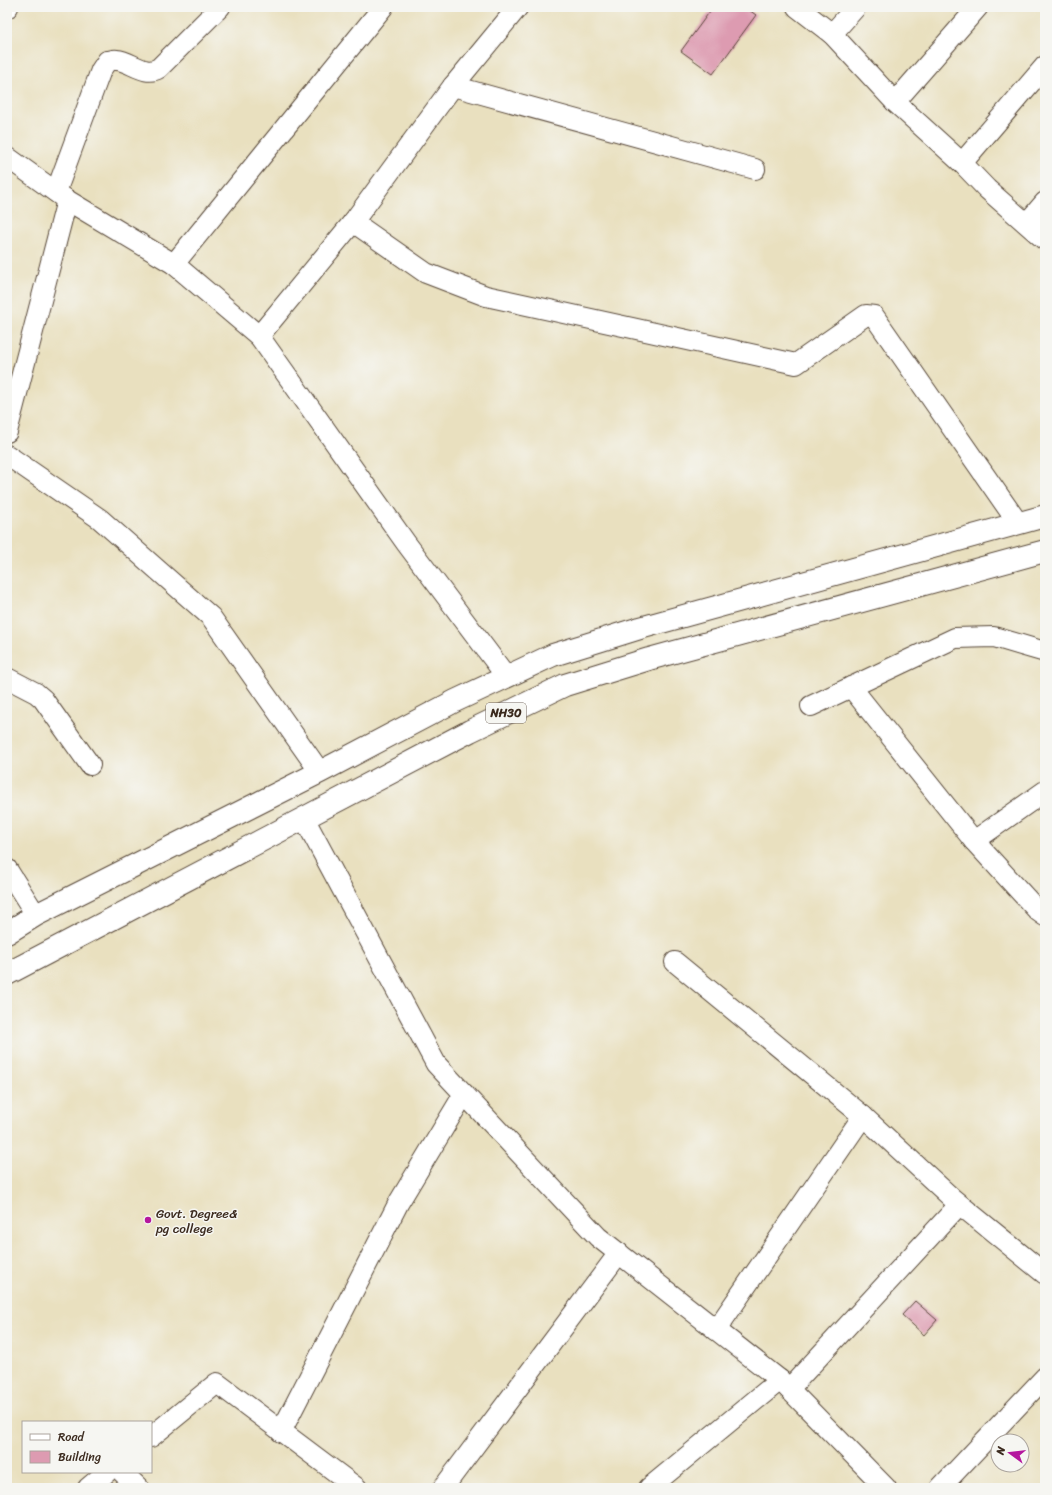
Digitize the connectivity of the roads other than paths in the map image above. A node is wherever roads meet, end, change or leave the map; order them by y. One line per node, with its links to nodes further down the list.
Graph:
1 (220, 7): 14 (street)
2 (383, 7): 19 (street)
3 (518, 7): 9 (street)
4 (797, 7): 7 (street)
5 (856, 7): 7 (street)
6 (978, 7): 10 (street)
7 (832, 34): 10 (street)
8 (1045, 66): 12 (street)
9 (453, 86): 13 (street); 16 (street)
10 (895, 102): 12 (street)
11 (7, 157): 14 (street)
12 (962, 163): 17 (street)
13 (755, 169)
14 (62, 196): 19 (street); 21 (street)
15 (1045, 202): 17 (street)
16 (353, 222): 20 (street); 24 (street)
17 (1027, 223): 18 (street)
18 (1045, 240)
19 (174, 264): 20 (street)
20 (259, 336): 27 (street)
21 (7, 432)
22 (7, 456): 32 (street)
23 (1045, 516): 24 (highway, NH30)
24 (1018, 523): 27 (highway, NH30)
25 (1045, 550): 34 (highway, NH30)
26 (1045, 652): 29 (street)
27 (506, 676): 32 (highway, NH30)
28 (7, 678): 31 (street)
29 (852, 687): 30 (street); 35 (street)
30 (811, 706)
31 (90, 765)
32 (320, 772): 37 (highway, NH30)
33 (1045, 791): 35 (street)
34 (304, 818): 41 (highway, NH30); 42 (street)
35 (974, 841): 38 (street)
36 (7, 869): 37 (street)
37 (36, 915): 39 (highway, NH30)
38 (1045, 916)
39 (7, 933)
40 (675, 962): 43 (street)
41 (7, 974)
42 (464, 1094): 45 (street); 50 (street)
43 (863, 1116): 44 (street); 47 (street)
44 (959, 1205): 46 (street); 49 (street)
45 (618, 1253): 47 (street); 57 (street)
46 (1045, 1274)
47 (716, 1330): 49 (street)
48 (1045, 1377): 60 (street)
49 (784, 1385): 58 (street); 59 (street)
50 (281, 1432): 51 (street); 56 (street)
51 (152, 1435)
52 (107, 1473): 54 (street)
53 (123, 1473): 55 (street)
54 (88, 1488)
55 (139, 1488)
56 (357, 1488)
57 (443, 1488)
58 (649, 1488)
59 (886, 1488)
60 (940, 1488)

